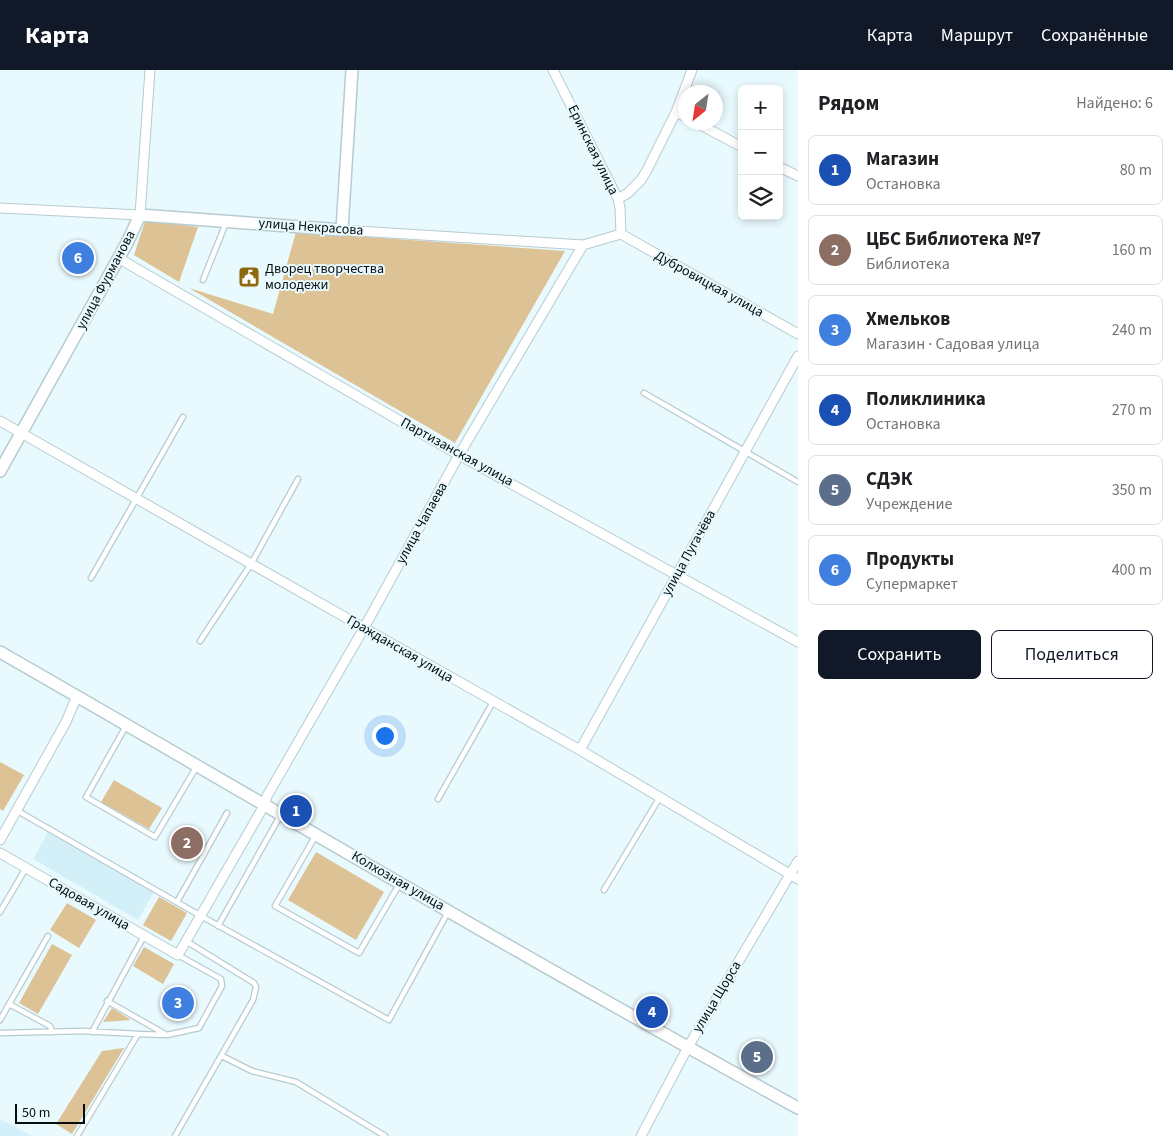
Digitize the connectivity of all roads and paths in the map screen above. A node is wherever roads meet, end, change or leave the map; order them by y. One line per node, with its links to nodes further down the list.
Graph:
1 (150, 70): 12 (street, улица Фурманова)
2 (352, 70): 14 (street)
3 (553, 70): 10 (street, Еринская улица)
4 (692, 70): 5 (street)
5 (676, 112): 10 (street)
6 (711, 130): 7 (street)
7 (738, 145)
8 (783, 168): 9 (street)
9 (798, 176)
10 (618, 199): 15 (street, Еринская улица)
11 (0, 208): 12 (street, улица Некрасова)
12 (140, 215): 13 (street, улица Некрасова); 17 (street, улица Фурманова)
13 (226, 221): 14 (street, улица Некрасова); 18 (lane)
14 (342, 230): 16 (street, улица Некрасова)
15 (620, 234): 16 (street, улица Некрасова); 19 (street, Дубровицкая улица)
16 (583, 245): 26 (street, улица Чапаева)
17 (118, 258): 24 (street, улица Фурманова); 26 (street, Партизанская улица)
18 (203, 280)
19 (798, 334)
20 (798, 356): 25 (street, улица Пугачёва)
21 (644, 394): 25 (lane)
22 (183, 417): 30 (lane)
23 (0, 421): 24 (street, Гражданская улица)
24 (22, 433): 27 (street, улица Фурманова); 30 (street, Гражданская улица)
25 (744, 451): 29 (lane); 32 (street, улица Пугачёва)
26 (459, 455): 32 (street, Партизанская улица); 34 (street, улица Чапаева)
27 (0, 471)
28 (298, 479): 31 (lane)
29 (798, 482)
30 (136, 499): 31 (street, Гражданская улица); 33 (lane)
31 (251, 564): 34 (street, Гражданская улица); 35 (lane)
32 (678, 575): 36 (street, Партизанская улица); 41 (street, улица Пугачёва)
33 (91, 578)
34 (364, 628): 39 (street, Гражданская улица); 45 (street, улица Чапаева)
35 (200, 641)
36 (798, 642)
37 (0, 652): 38 (street, Колхозная улица)
38 (77, 696): 40 (street, Колхозная улица); 46 (street)
39 (493, 702): 41 (street, Гражданская улица); 44 (lane)
40 (127, 724): 42 (street, Колхозная улица); 42 (lane)
41 (580, 750): 43 (street, Гражданская улица)
42 (197, 765): 45 (street, Колхозная улица)
43 (660, 797): 54 (street, Гражданская улица); 56 (lane)
44 (438, 800)
45 (264, 804): 48 (street, Колхозная улица); 60 (street, улица Чапаева)
46 (16, 810): 50 (street); 57 (lane)
47 (227, 813): 57 (lane)
48 (282, 814): 49 (street, Колхозная улица); 61 (lane)
49 (317, 834): 55 (street, Колхозная улица); 55 (lane)
50 (0, 840)
51 (0, 853): 53 (street, Садовая улица)
52 (798, 861): 54 (street, улица Щорса)
53 (26, 868): 59 (lane); 63 (street, Садовая улица)
54 (794, 877): 74 (street, улица Щорса)
55 (400, 882): 58 (street, Колхозная улица)
56 (604, 890)
57 (177, 902): 60 (lane)
58 (449, 911): 61 (lane); 74 (street, Колхозная улица)
59 (0, 912)
60 (201, 916): 61 (lane); 64 (street, улица Чапаева)
61 (218, 926)
62 (48, 936): 67 (lane)
63 (144, 936): 65 (street, Садовая улица); 66 (lane)
64 (186, 941): 65 (street, улица Чапаева); 75 (lane)
65 (178, 955): 73 (lane)
66 (107, 1001): 70 (lane); 73 (lane)
67 (10, 1004): 68 (lane); 69 (lane)
68 (0, 1020)
69 (52, 1032): 70 (lane); 71 (lane)
70 (92, 1032): 72 (lane)
71 (0, 1033)
72 (138, 1034): 73 (lane); 77 (lane)
73 (166, 1035)
74 (688, 1047): 76 (street, Колхозная улица); 80 (street, улица Щорса)
75 (222, 1056): 78 (lane); 79 (lane)
76 (798, 1108)
77 (77, 1136)
78 (175, 1136)
79 (385, 1136)
80 (641, 1136)

